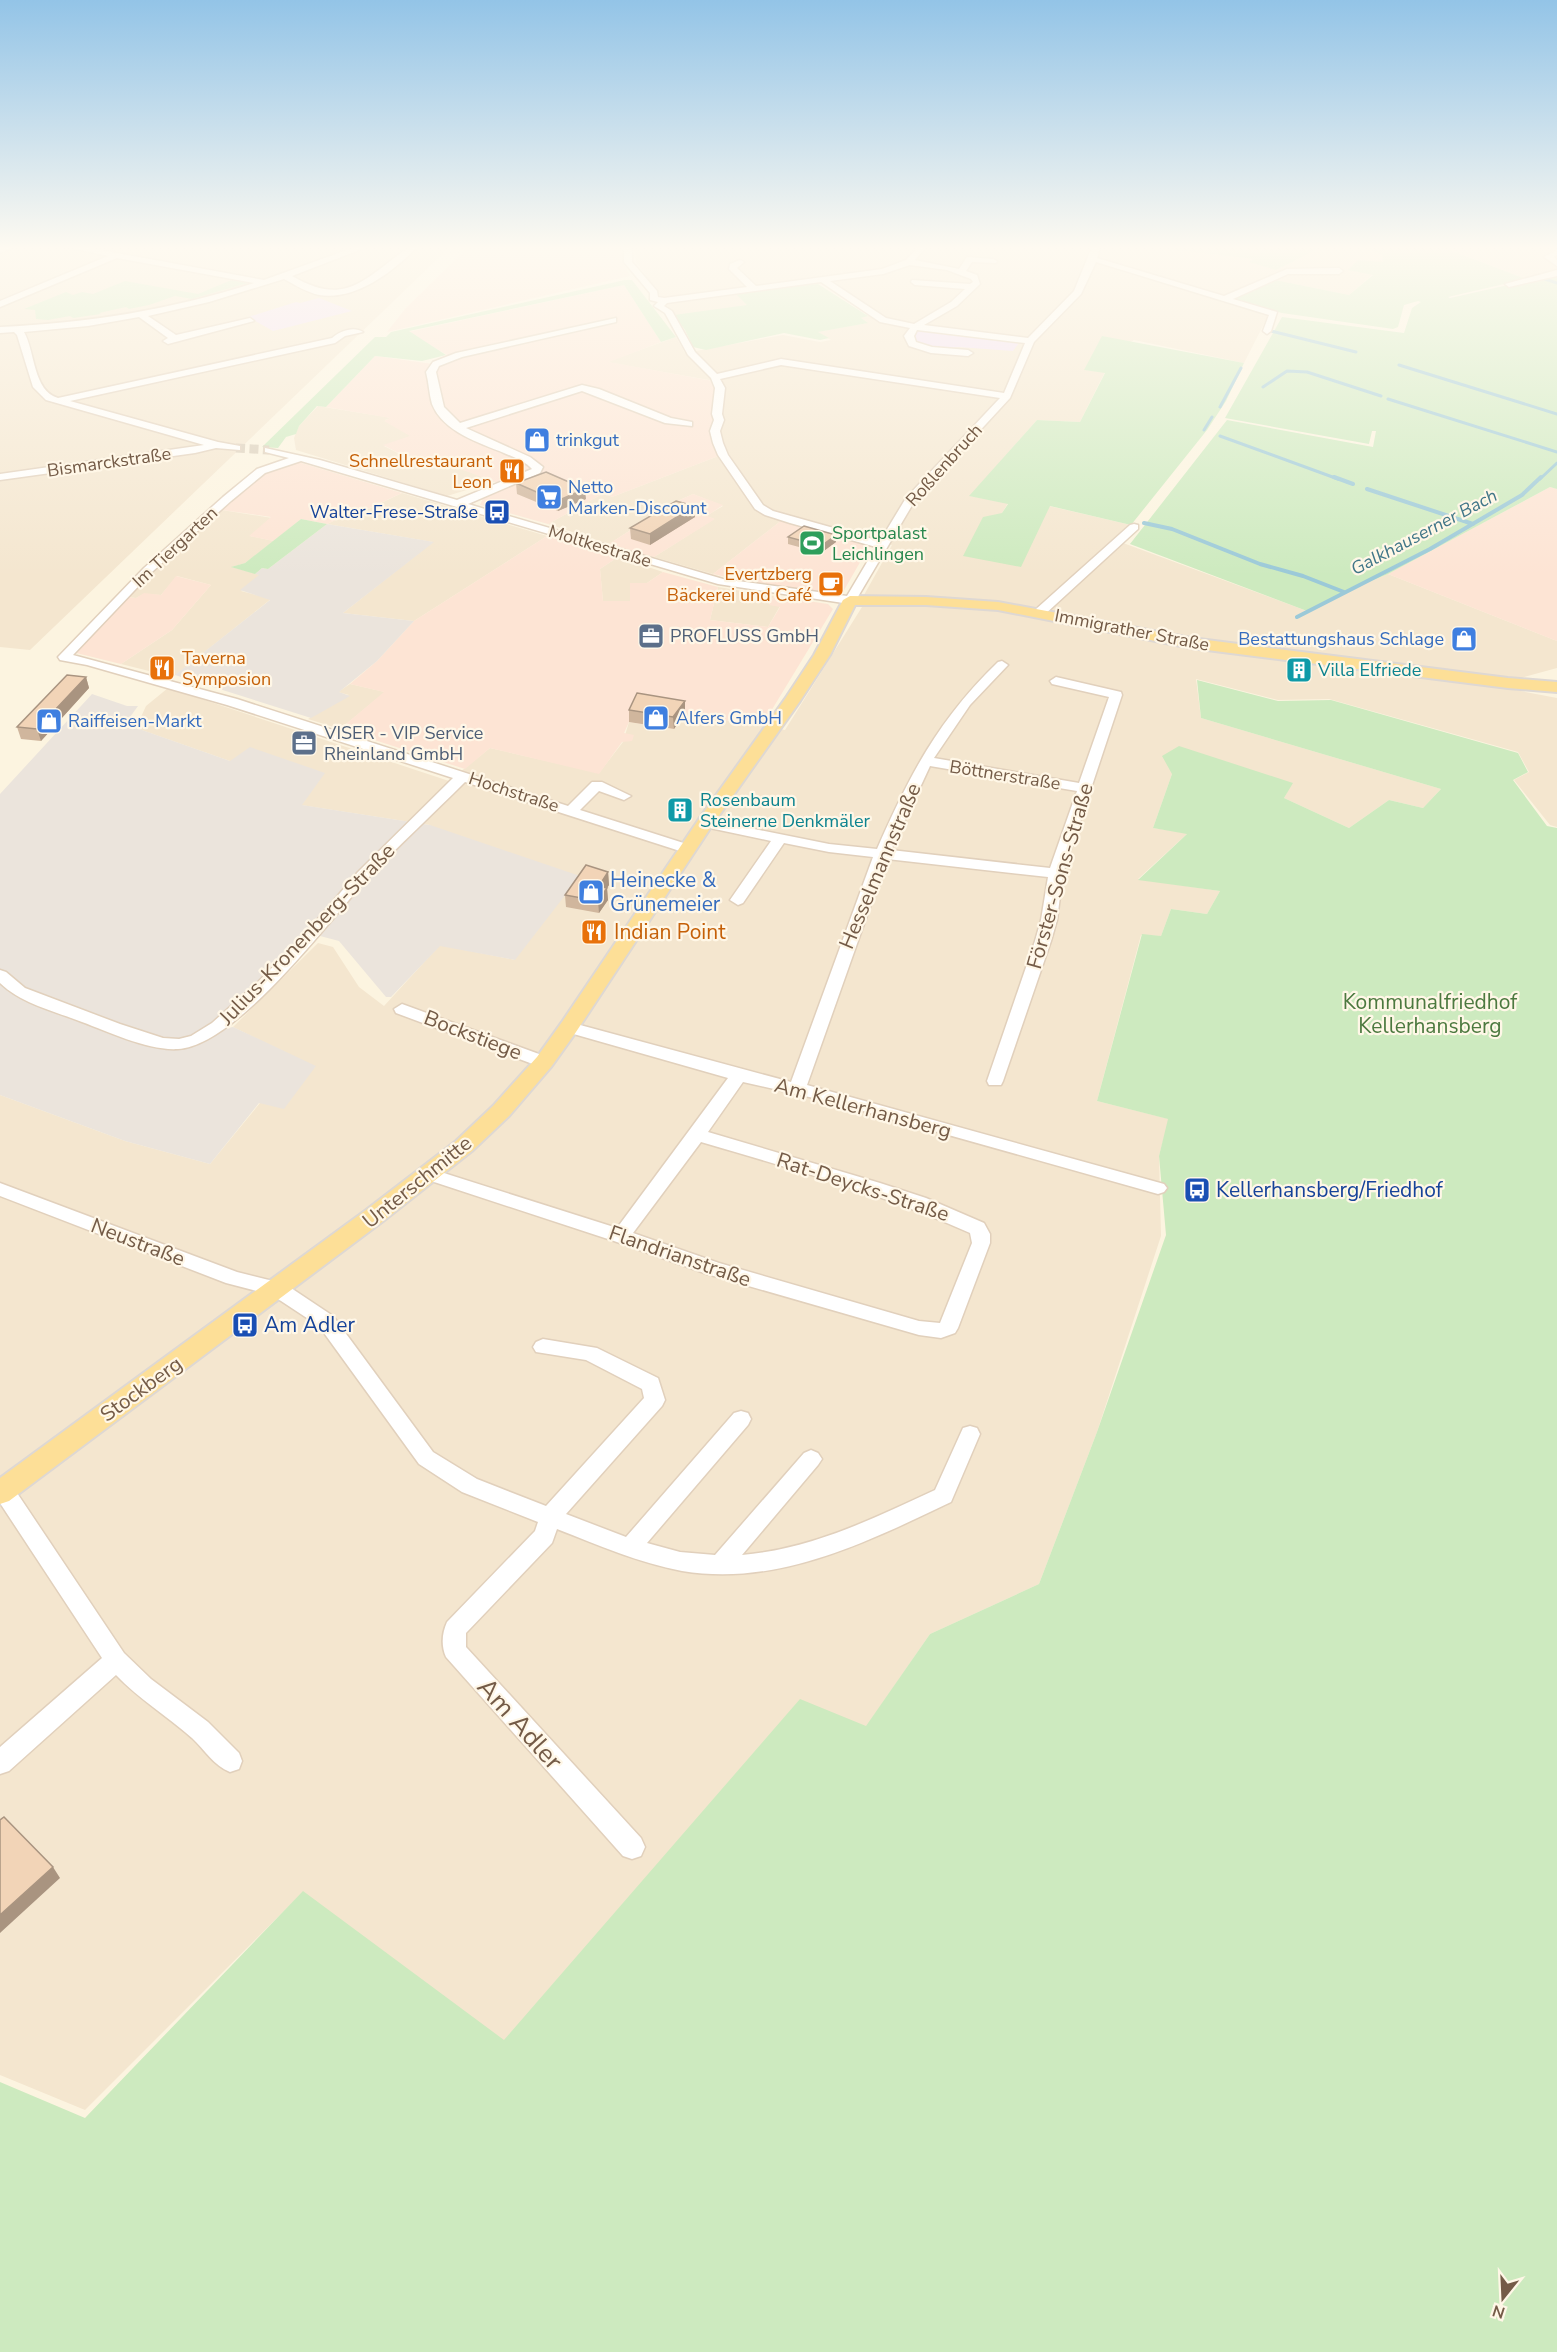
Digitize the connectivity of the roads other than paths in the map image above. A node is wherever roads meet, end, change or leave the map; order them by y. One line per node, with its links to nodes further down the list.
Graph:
1 (28, 357): 8 (street)
2 (264, 357): 8 (street)
3 (455, 357): 10 (street)
4 (695, 357): 6 (street)
5 (1023, 357): 7 (street)
6 (715, 377): 7 (street); 18 (street)
7 (1007, 396): 18 (street, Roßlenbruch)
8 (56, 401): 11 (street)
9 (688, 424): 10 (street)
10 (459, 427): 16 (street)
11 (217, 445): 12 (street); 15 (street, Bismarckstraße)
12 (236, 448)
13 (269, 450): 14 (street, Moltkestraße)
14 (301, 458): 16 (street, Moltkestraße); 21 (street, Im Tiergarten)
15 (0, 477)
16 (458, 504): 19 (street, Moltkestraße)
17 (1134, 526): 20 (street)
18 (883, 545): 19 (street, Roßlenbruch)
19 (850, 600): 20 (main road, Immigrather Straße); 30 (main road)
20 (1039, 613): 24 (main road, Immigrather Straße)
21 (64, 657): 26 (street, Hochstraße)
22 (1002, 665): 25 (street, Hesselmannstraße)
23 (1056, 681): 27 (street, Förster-Sons-Straße)
24 (1557, 687)
25 (925, 761): 27 (street, Böttnerstraße); 33 (street, Hesselmannstraße)
26 (463, 776): 29 (street, Hochstraße); 36 (street, Julius-Kronenberg-Straße)
27 (1085, 788): 34 (street, Förster-Sons-Straße)
28 (624, 796): 29 (street)
29 (571, 811): 32 (street, Hochstraße)
30 (705, 823): 31 (street); 32 (main road)
31 (778, 840): 33 (street); 35 (street)
32 (688, 849): 38 (main road)
33 (881, 854): 34 (street); 42 (street, Hesselmannstraße)
34 (1056, 873): 41 (street, Förster-Sons-Straße)
35 (738, 900)
36 (0, 975)
37 (402, 1009): 39 (street, Bockstiege)
38 (568, 1027): 39 (main road); 40 (street, Am Kellerhansberg)
39 (544, 1062): 44 (main road, Unterschmitte)
40 (739, 1075): 42 (street, Am Kellerhansberg); 43 (street)
41 (995, 1081)
42 (797, 1089): 45 (street, Am Kellerhansberg)
43 (697, 1135): 47 (street); 49 (street, Rat-Deycks-Straße)
44 (428, 1174): 47 (street, Flandrianstraße); 48 (main road, Unterschmitte)
45 (1158, 1188)
46 (0, 1189): 48 (street, Neustraße)
47 (621, 1236): 49 (street, Flandrianstraße)
48 (278, 1289): 54 (main road, Stockberg); 55 (street)
49 (933, 1330)
50 (543, 1347): 55 (street, Am Adler)
51 (741, 1419): 56 (street)
52 (970, 1434): 57 (street)
53 (811, 1459): 57 (street)
54 (2, 1492): 58 (street, Stockberg)
55 (550, 1518): 56 (street); 61 (street, Am Adler)
56 (630, 1547): 57 (street)
57 (720, 1565)
58 (116, 1660): 59 (street, Stockberg); 60 (street)
59 (230, 1761)
60 (0, 1763)
61 (632, 1847)

